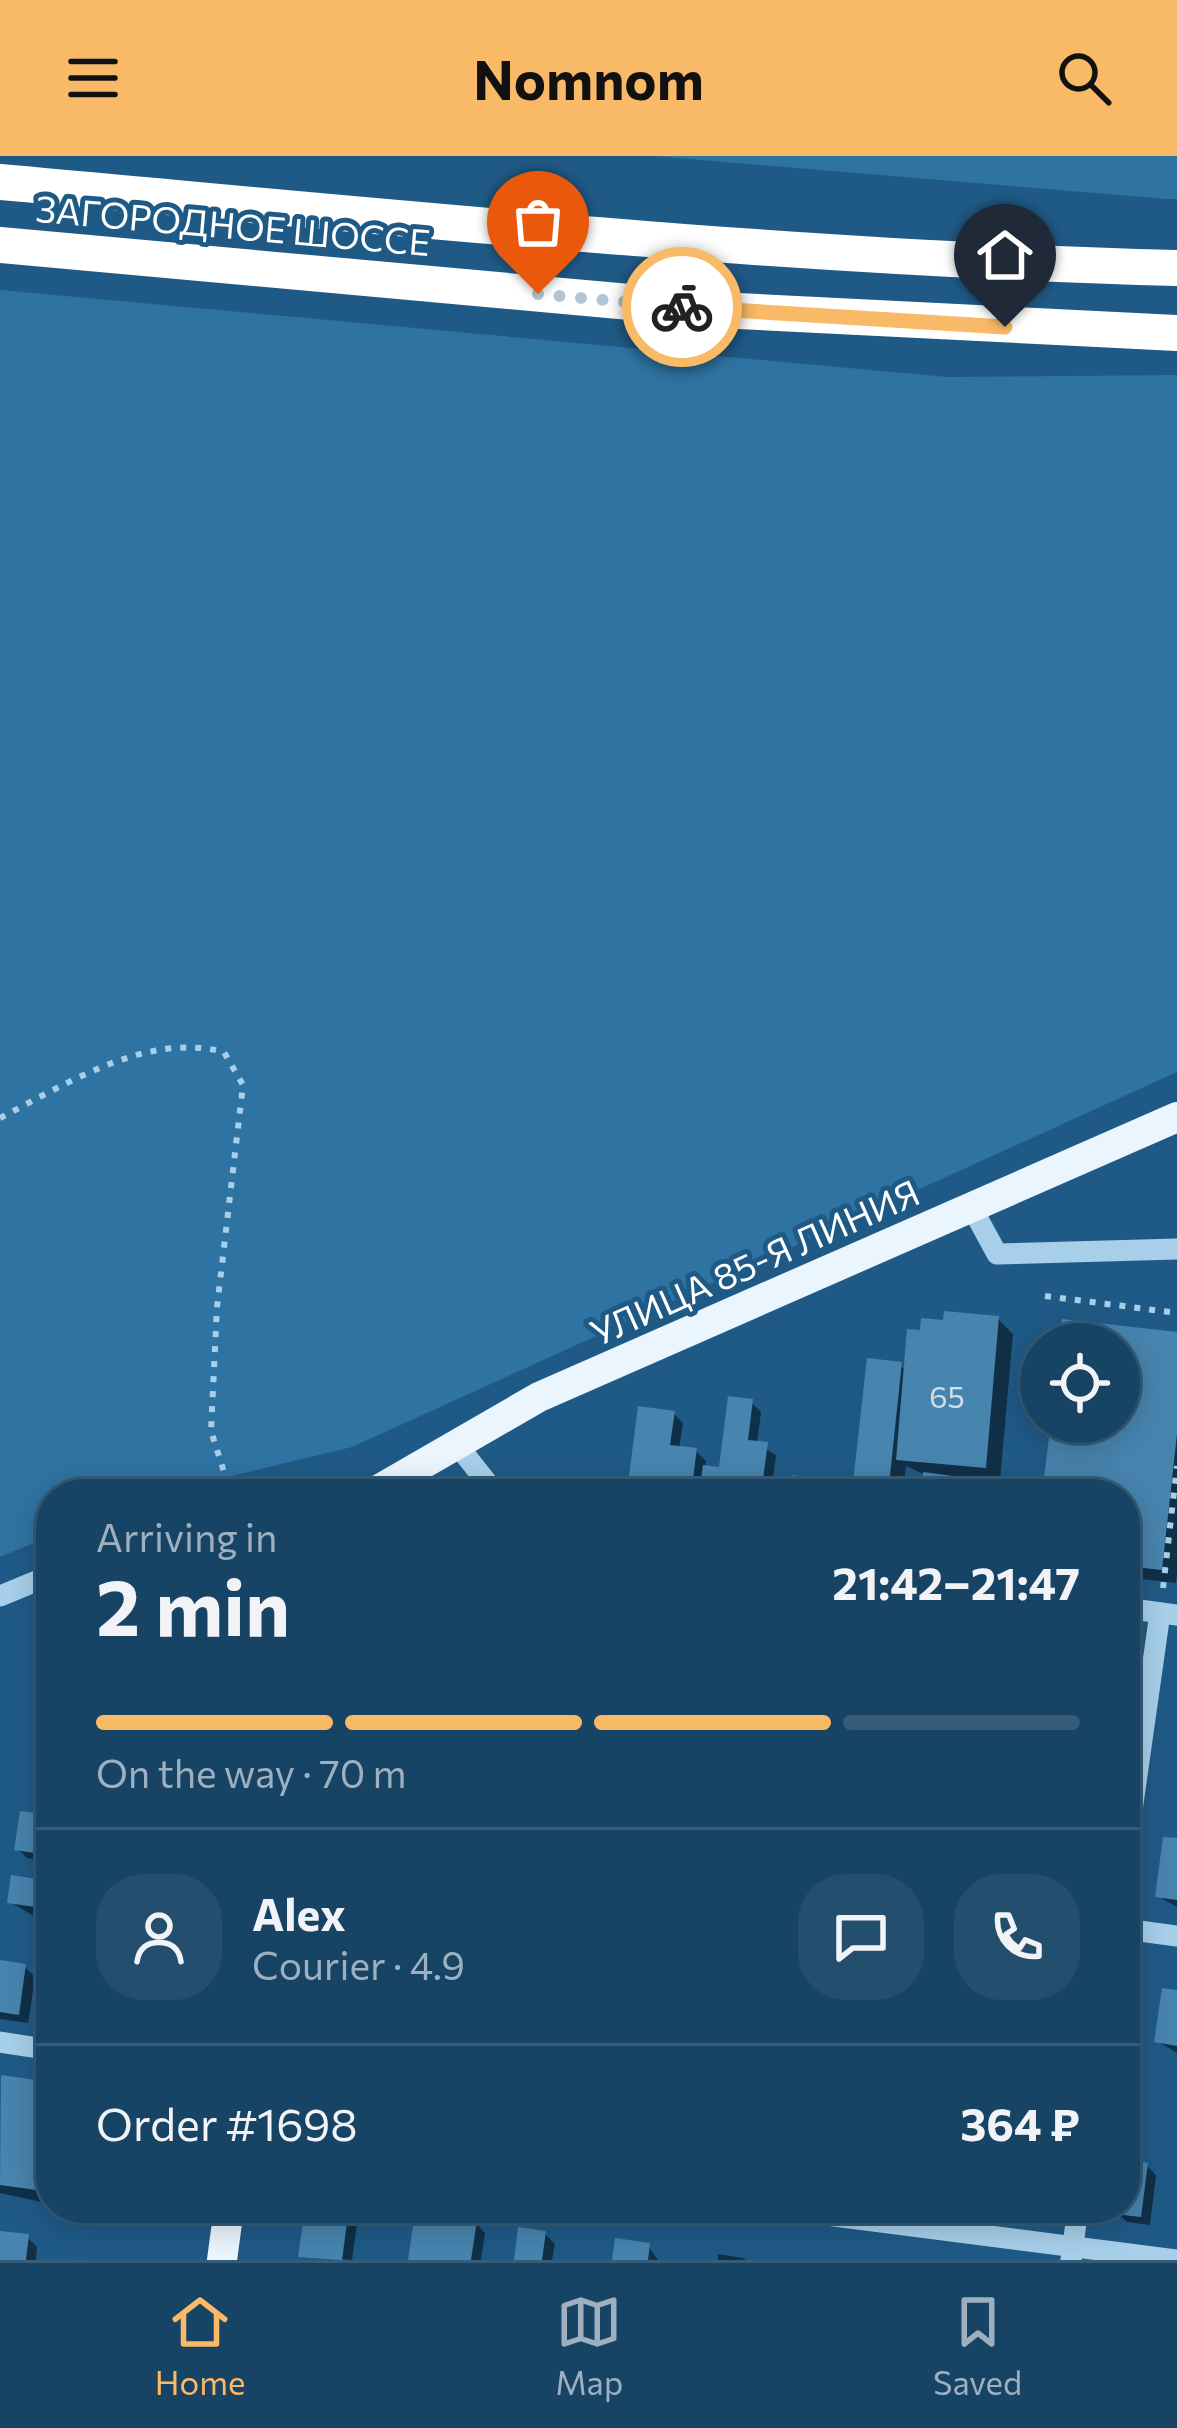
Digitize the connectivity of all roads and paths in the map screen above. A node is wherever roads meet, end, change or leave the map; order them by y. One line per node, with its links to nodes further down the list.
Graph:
1 (0, 182): 3 (highway, ЗАГОРОДНОЕ ШОССЕ)
2 (0, 245): 4 (highway, ЗАГОРОДНОЕ ШОССЕ)
3 (1177, 268)
4 (1177, 333)
5 (1177, 1117): 7 (main road, УЛИЦА 85-Я ЛИНИЯ)
6 (0, 1118): 13 (path)
7 (972, 1208): 8 (street); 11 (main road, УЛИЦА 85-Я ЛИНИЯ)
8 (1177, 1249)
9 (1046, 1295): 10 (path)
10 (1177, 1313)
11 (455, 1442): 14 (main road, УЛИЦА 85-Я ЛИНИЯ); 15 (street)
12 (1177, 1466): 18 (path)
13 (226, 1479)
14 (395, 1479)
15 (484, 1479)
16 (36, 1581): 17 (street)
17 (0, 1595)
18 (1168, 1614): 19 (street)
19 (1140, 1774)
20 (1140, 1931): 21 (street)
21 (1177, 1936)
22 (0, 2042): 23 (street)
23 (36, 2048)
24 (227, 2223): 28 (main road)
25 (872, 2223): 27 (street)
26 (1076, 2223): 27 (street)
27 (1072, 2253): 29 (street)
28 (222, 2260)
29 (1177, 2260)

